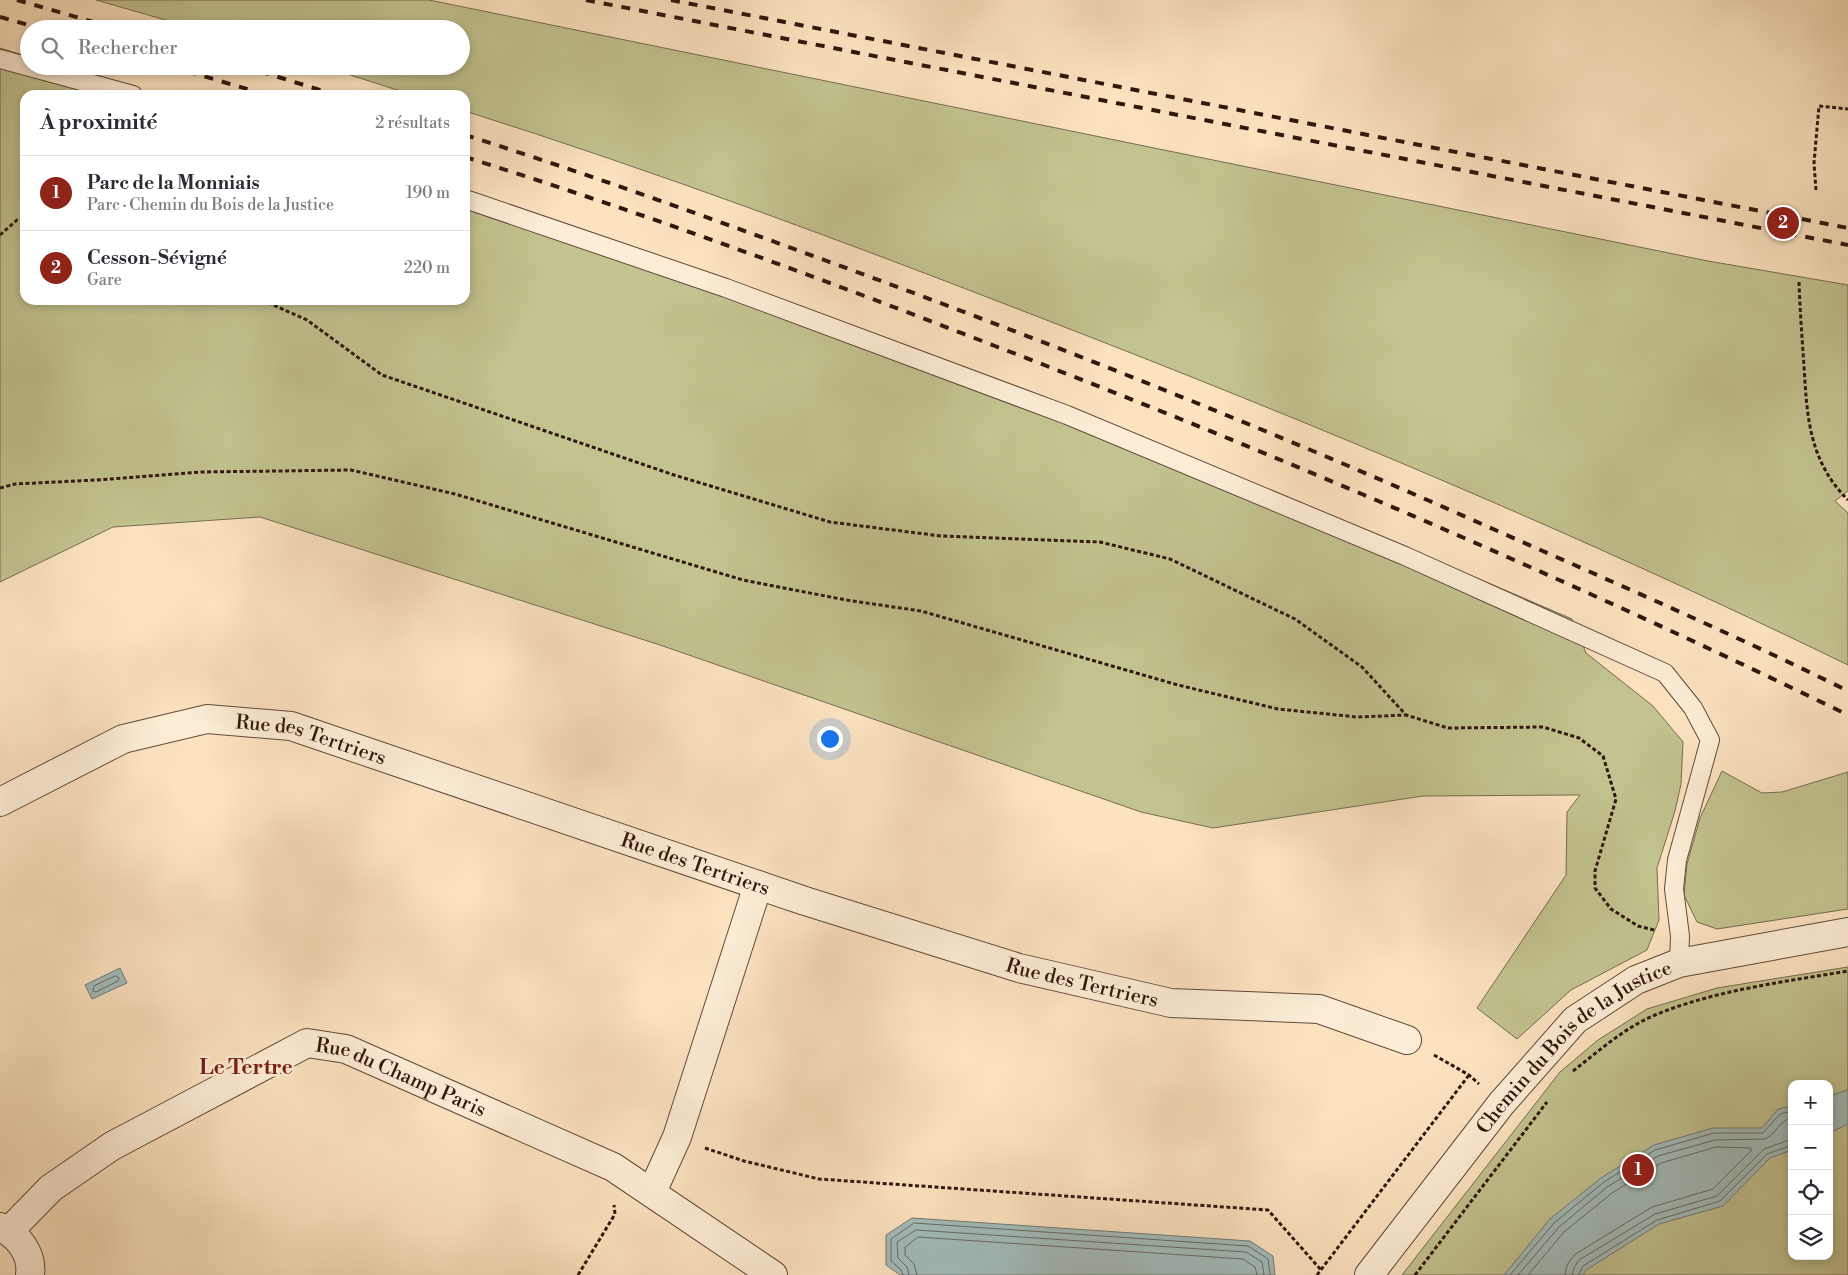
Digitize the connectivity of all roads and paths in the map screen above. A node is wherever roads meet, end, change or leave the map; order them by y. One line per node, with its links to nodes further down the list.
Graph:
1 (0, 59): 2 (lane)
2 (20, 64)
3 (59, 75): 4 (lane)
4 (115, 90)
5 (1848, 109): 6 (path)
6 (1816, 190)
7 (470, 201): 18 (lane)
8 (20, 220): 9 (path)
9 (0, 234)
10 (1799, 282): 13 (path)
11 (273, 305): 14 (path)
12 (0, 488): 14 (path)
13 (1848, 500)
14 (1406, 715): 18 (path)
15 (0, 802): 16 (street, Rue des Tertriers)
16 (758, 885): 21 (street, Rue des Tertriers); 26 (street)
17 (1848, 932): 19 (street, Chemin du Bois de la Justice)
18 (1680, 936): 19 (lane)
19 (1679, 963): 25 (street, Chemin du Bois de la Justice)
20 (1848, 971): 22 (path)
21 (1407, 1040): 23 (path)
22 (1572, 1073)
23 (1469, 1075): 25 (path); 30 (path)
24 (1553, 1094): 36 (path)
25 (1501, 1104): 35 (street, Chemin du Bois de la Justice)
26 (676, 1137): 28 (street); 30 (path)
27 (613, 1167): 28 (street, Rue du Champ Paris); 29 (street, Rue du Champ Paris); 32 (path)
28 (652, 1192): 33 (street, Rue du Champ Paris)
29 (5, 1229): 31 (street)
30 (1321, 1270): 34 (path)
31 (30, 1275)
32 (578, 1275)
33 (773, 1275)
34 (1317, 1275)
35 (1369, 1275)
36 (1415, 1275)

